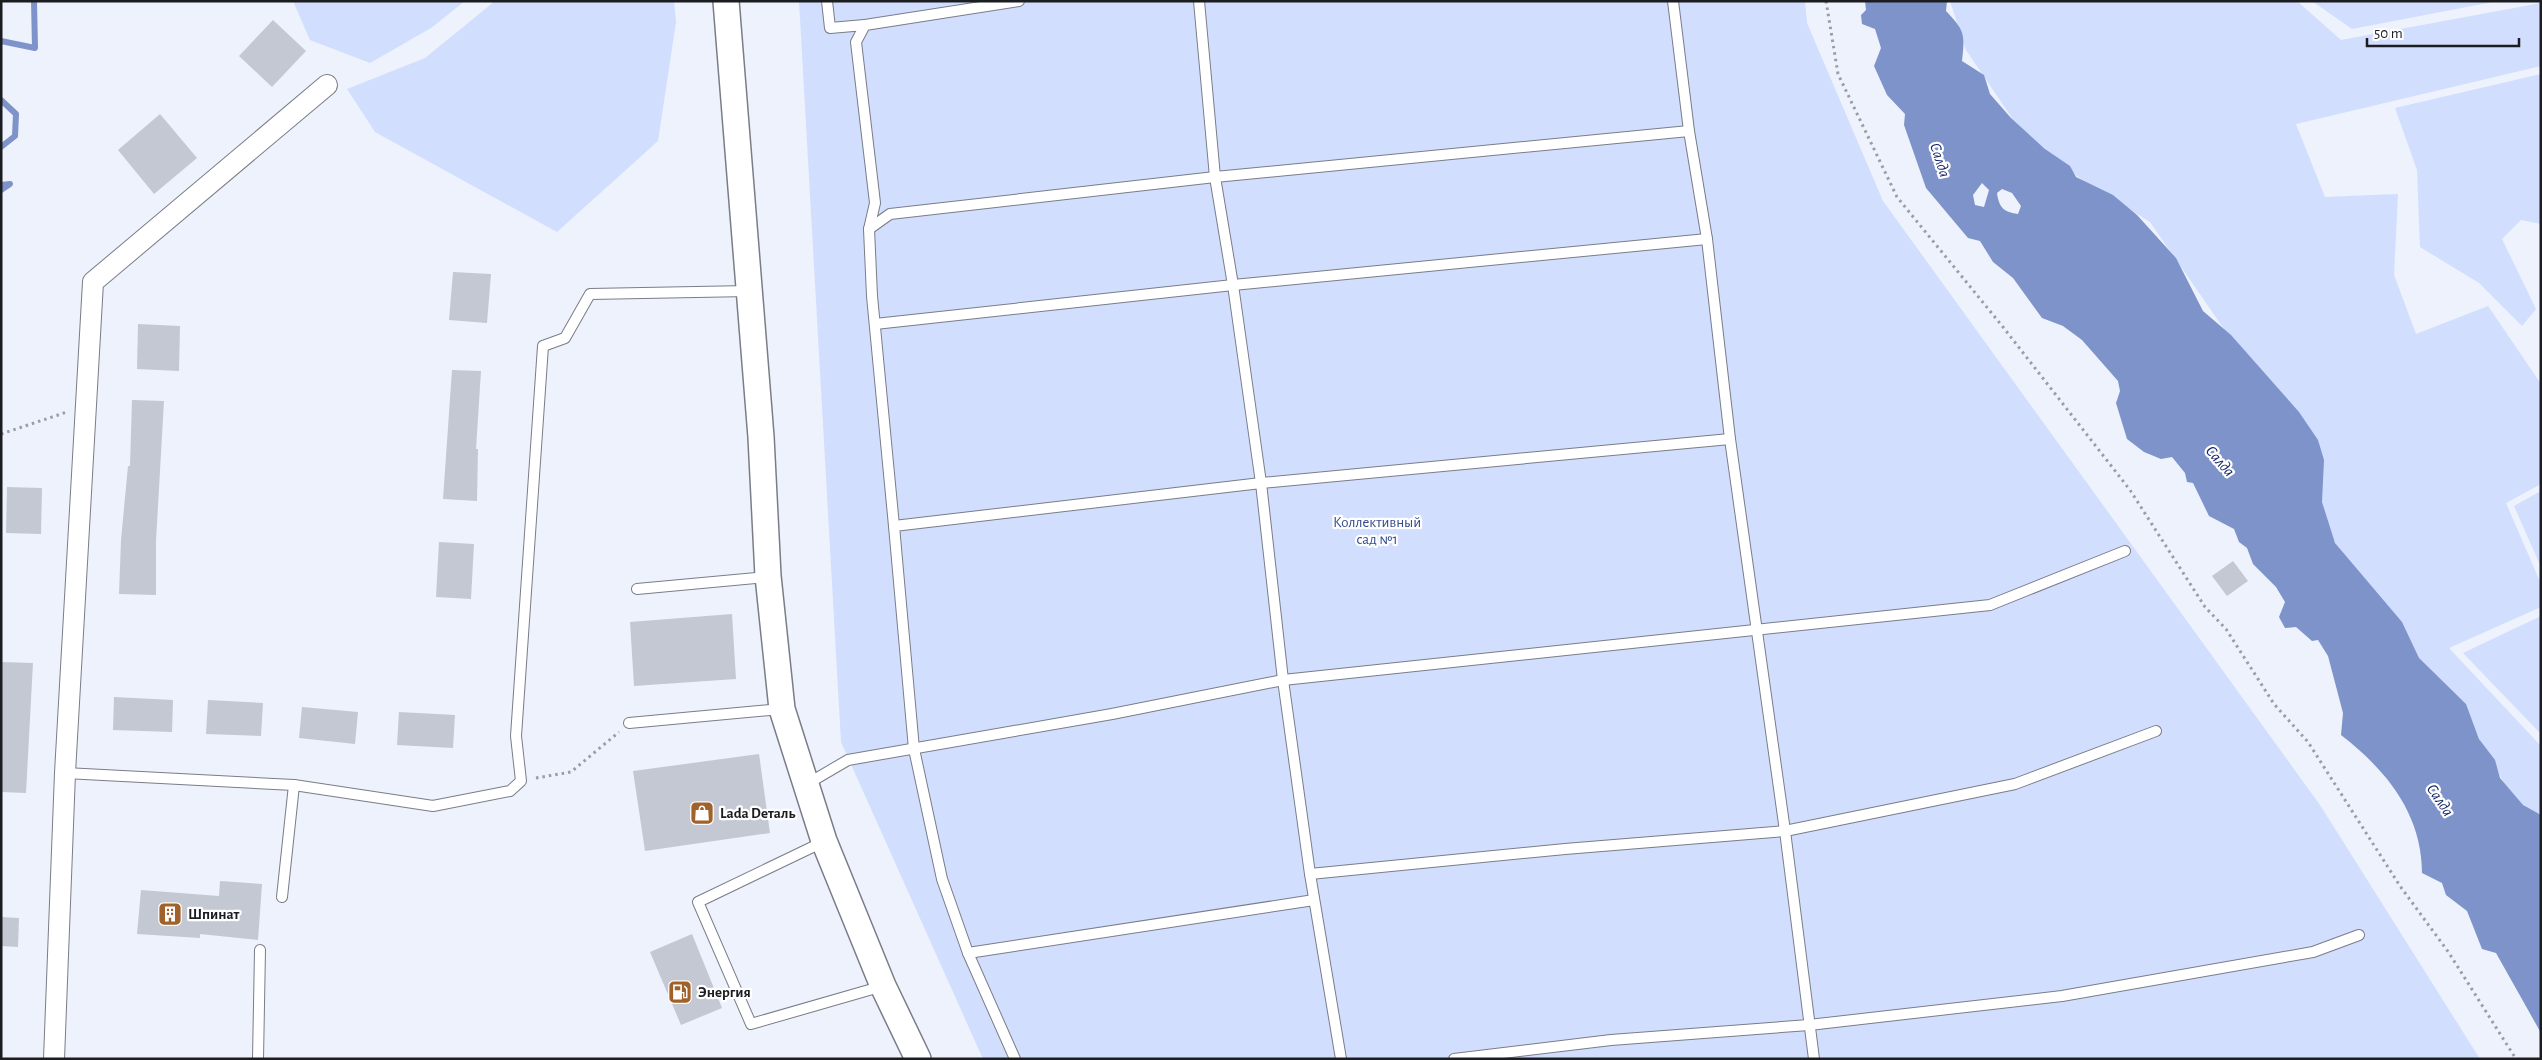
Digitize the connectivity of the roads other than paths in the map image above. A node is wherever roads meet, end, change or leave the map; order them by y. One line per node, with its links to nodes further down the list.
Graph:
1 (726, 1): 13 (street)
2 (827, 1): 6 (lane)
3 (1019, 1): 6 (lane)
4 (1199, 1): 9 (lane)
5 (1673, 1): 8 (lane)
6 (864, 25): 10 (lane)
7 (327, 85): 27 (street)
8 (1690, 131): 9 (lane); 11 (lane)
9 (1215, 177): 10 (lane); 12 (lane)
10 (869, 229): 14 (lane)
11 (1707, 239): 12 (lane); 15 (lane)
12 (1233, 285): 14 (lane); 16 (lane)
13 (749, 291): 19 (street); 29 (lane)
14 (875, 324): 17 (lane)
15 (1730, 439): 16 (lane); 21 (lane)
16 (1260, 483): 17 (lane); 22 (lane)
17 (894, 526): 26 (lane)
18 (2125, 552): 21 (lane)
19 (768, 576): 20 (lane); 23 (street)
20 (637, 589)
21 (1755, 631): 22 (lane); 30 (lane)
22 (1283, 680): 26 (lane); 32 (lane)
23 (782, 709): 24 (lane); 28 (street)
24 (630, 723)
25 (2156, 731): 30 (lane)
26 (914, 749): 28 (lane); 37 (lane)
27 (65, 773): 29 (lane); 40 (street)
28 (807, 784): 31 (street)
29 (294, 785): 33 (lane)
30 (1785, 831): 32 (lane); 39 (lane)
31 (824, 841): 38 (street); 38 (lane)
32 (1310, 874): 34 (lane)
33 (282, 897)
34 (1314, 900): 37 (lane); 44 (lane)
35 (2359, 935): 39 (lane)
36 (260, 950): 41 (lane)
37 (968, 953): 43 (lane)
38 (883, 986): 42 (street)
39 (1810, 1025): 45 (lane); 46 (lane)
40 (54, 1059)
41 (258, 1059)
42 (918, 1059)
43 (1015, 1059)
44 (1341, 1059)
45 (1454, 1059)
46 (1814, 1059)

